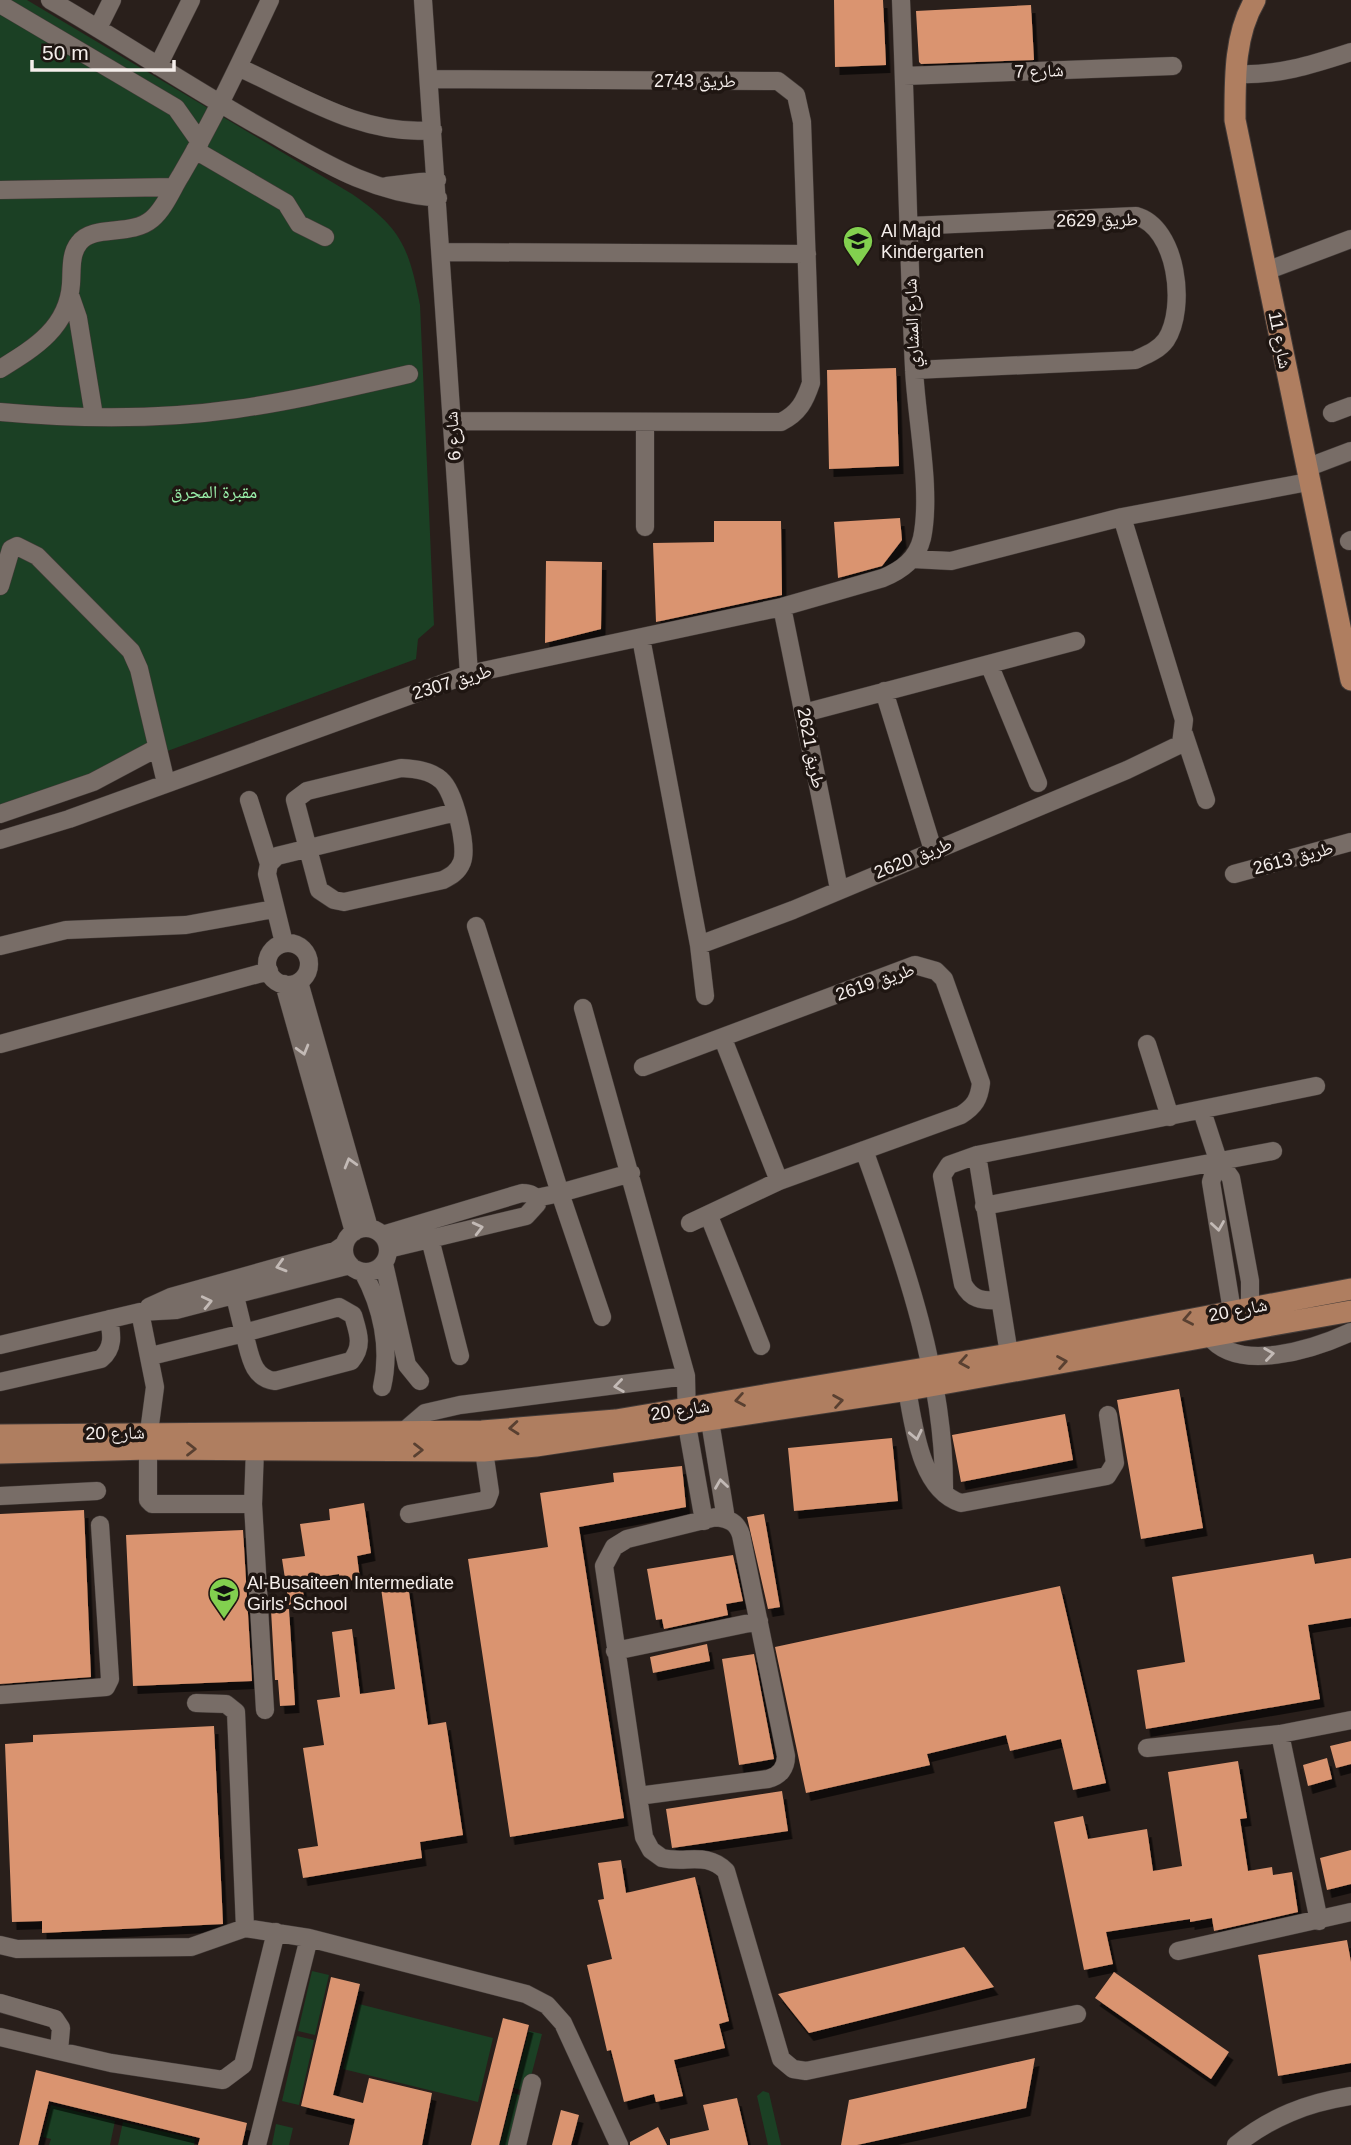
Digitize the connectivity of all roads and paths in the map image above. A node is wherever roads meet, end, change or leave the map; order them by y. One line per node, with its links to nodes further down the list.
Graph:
1 (50, 0): 9 (street)
2 (112, 0): 9 (street)
3 (191, 0): 11 (street)
4 (270, 0): 13 (street)
5 (901, 0): 15 (street, شارع المشاري)
6 (421, 1): 16 (street, شارع 6)
7 (1251, 4): 14 (main road, شارع 11)
8 (0, 5): 19 (street)
9 (98, 28): 11 (street)
10 (1351, 52): 14 (street)
11 (158, 66): 17 (street)
12 (1173, 66): 15 (street, شارع 7)
13 (238, 67): 17 (street); 18 (street)
14 (1235, 74): 30 (main road, شارع 11)
15 (904, 76): 25 (street, شارع المشاري)
16 (429, 79): 18 (street, شارع 6); 29 (street, طريق 2743)
17 (218, 104): 19 (street); 22 (street)
18 (433, 130): 20 (street, شارع 6)
19 (197, 146): 21 (street); 26 (street)
20 (437, 180): 22 (street); 24 (street, شارع 6)
21 (174, 187): 23 (street); 31 (street)
22 (383, 187): 24 (street)
23 (0, 190)
24 (438, 198): 28 (street, شارع 6)
25 (909, 226): 33 (street, شارع المشاري); 33 (street, طريق 2629)
26 (325, 237)
27 (1351, 239): 30 (street)
28 (441, 252): 29 (street); 39 (street, شارع 6)
29 (807, 254): 40 (street, طريق 2743)
30 (1266, 271): 42 (main road, شارع 11)
31 (70, 295): 32 (street); 38 (street)
32 (0, 369)
33 (914, 370): 45 (street, شارع المشاري)
34 (409, 374): 38 (street)
35 (1351, 406): 37 (street)
36 (0, 412): 38 (street)
37 (1332, 413)
38 (94, 416)
39 (452, 421): 40 (street, طريق 2743); 52 (street, شارع 6)
40 (645, 422): 44 (street)
41 (1351, 451): 42 (street)
42 (1307, 475): 43 (street); 49 (main road, شارع 11)
43 (1122, 517): 45 (street); 56 (street)
44 (645, 527)
45 (913, 559): 47 (street, طريق 2307)
46 (0, 586): 57 (street)
47 (782, 607): 48 (street, طريق 2307); 55 (street, طريق 2621)
48 (641, 638): 52 (street, طريق 2307); 74 (street)
49 (1348, 640): 53 (main road, شارع 11)
50 (1076, 641): 51 (street)
51 (989, 664): 54 (street); 59 (street)
52 (469, 674): 58 (street, طريق 2307)
53 (1351, 680)
54 (884, 691): 55 (street); 67 (street)
55 (803, 713): 70 (street, طريق 2621)
56 (1184, 734): 61 (street); 67 (street, طريق 2620)
57 (157, 748): 58 (street); 63 (street)
58 (166, 783): 64 (street, طريق 2307)
59 (1038, 783)
60 (248, 800): 68 (street)
61 (1206, 800)
62 (456, 812): 66 (street); 66 (street); 66 (street)
63 (0, 814)
64 (0, 839)
65 (1351, 842): 69 (street, طريق 2613)
66 (306, 847): 68 (street)
67 (933, 850): 70 (street, طريق 2620)
68 (269, 864): 71 (street)
69 (1234, 874)
70 (839, 889): 74 (street, طريق 2620)
71 (275, 909): 73 (street); 75 (street)
72 (476, 926): 93 (street)
73 (284, 943): 76 (street); 77 (street)
74 (699, 945): 78 (street)
75 (0, 946)
76 (269, 971): 77 (street); 81 (street)
77 (292, 983): 99 (street)
78 (705, 996)
79 (583, 1008): 91 (street)
80 (723, 1039): 83 (street, طريق 2619); 87 (street, طريق 2619); 92 (street)
81 (0, 1044)
82 (1147, 1044): 86 (street)
83 (643, 1067)
84 (1316, 1086): 85 (street)
85 (1202, 1111): 86 (street); 90 (street)
86 (1170, 1118): 89 (street)
87 (864, 1150): 92 (street, طريق 2619); 117 (street)
88 (1273, 1151): 90 (street)
89 (977, 1155): 95 (street); 103 (street)
90 (1218, 1160): 95 (street); 106 (street)
91 (631, 1173): 93 (street); 119 (street)
92 (779, 1181): 96 (street, طريق 2619)
93 (560, 1193): 94 (street); 107 (street)
94 (536, 1198): 98 (street, one-way to 94); 99 (street)
95 (984, 1206): 103 (street)
96 (709, 1216): 97 (street, طريق 2619); 113 (street)
97 (690, 1223)
98 (430, 1239): 99 (street); 115 (street)
99 (370, 1242): 100 (street); 100 (street); 101 (street, one-way to 101); 118 (street)
100 (356, 1269): 101 (street); 122 (street)
101 (233, 1288): 105 (street); 110 (street)
102 (1351, 1289): 106 (main road, شارع 20)
103 (998, 1300): 116 (street)
104 (1351, 1311): 106 (main road, شارع 20)
105 (140, 1312): 108 (street); 114 (street)
106 (1243, 1315): 111 (main road, شارع 20); 116 (main road, شارع 20, one-way to 116)
107 (602, 1317)
108 (109, 1319): 112 (street); 121 (street)
109 (1351, 1332): 111 (street, one-way to 109)
110 (244, 1333): 110 (street); 114 (street)
111 (1209, 1336): 116 (main road, شارع 20, one-way to 111)
112 (0, 1345)
113 (761, 1346)
114 (151, 1356): 127 (street)
115 (460, 1356)
116 (1011, 1363): 117 (main road, شارع 20)
117 (932, 1376): 120 (main road, شارع 20); 132 (street)
118 (420, 1381)
119 (687, 1381): 123 (street); 125 (street, one-way to 125)
120 (906, 1381): 123 (main road, شارع 20); 132 (street, one-way to 132)
121 (0, 1382)
122 (382, 1387)
123 (697, 1415): 125 (main road, شارع 20, one-way to 125); 129 (main road, شارع 20); 136 (street, one-way to 123); 137 (street)
124 (1108, 1415): 132 (street)
125 (404, 1431): 127 (main road, شارع 20)
126 (0, 1435): 127 (main road, شارع 20)
127 (149, 1441): 128 (main road, شارع 20, one-way to 128); 130 (main road, شارع 20); 134 (street)
128 (255, 1449): 129 (main road, شارع 20, one-way to 129); 134 (street)
129 (484, 1451): 135 (street)
130 (0, 1453)
131 (97, 1491): 133 (street)
132 (944, 1491)
133 (0, 1496)
134 (253, 1504): 143 (street)
135 (409, 1514)
136 (726, 1518): 137 (street); 139 (street)
137 (704, 1521): 140 (street)
138 (100, 1525): 141 (street)
139 (759, 1621): 140 (street); 147 (street)
140 (615, 1651): 147 (street)
141 (0, 1695)
142 (196, 1703): 150 (street)
143 (265, 1710)
144 (1351, 1720): 145 (street)
145 (1280, 1734): 146 (street); 149 (street)
146 (1147, 1748)
147 (638, 1796): 156 (street)
148 (1351, 1912): 149 (street)
149 (1319, 1921): 154 (street)
150 (245, 1928): 151 (street); 153 (street)
151 (276, 1932): 152 (street); 158 (street)
152 (309, 1938): 161 (street); 163 (street)
153 (0, 1945)
154 (1178, 1951)
155 (0, 2003): 158 (street)
156 (1077, 2014)
157 (0, 2037): 158 (street)
158 (59, 2051)
159 (532, 2084): 162 (street)
160 (1351, 2096): 164 (street)
161 (257, 2145)
162 (517, 2145)
163 (619, 2145)
164 (1236, 2145)

